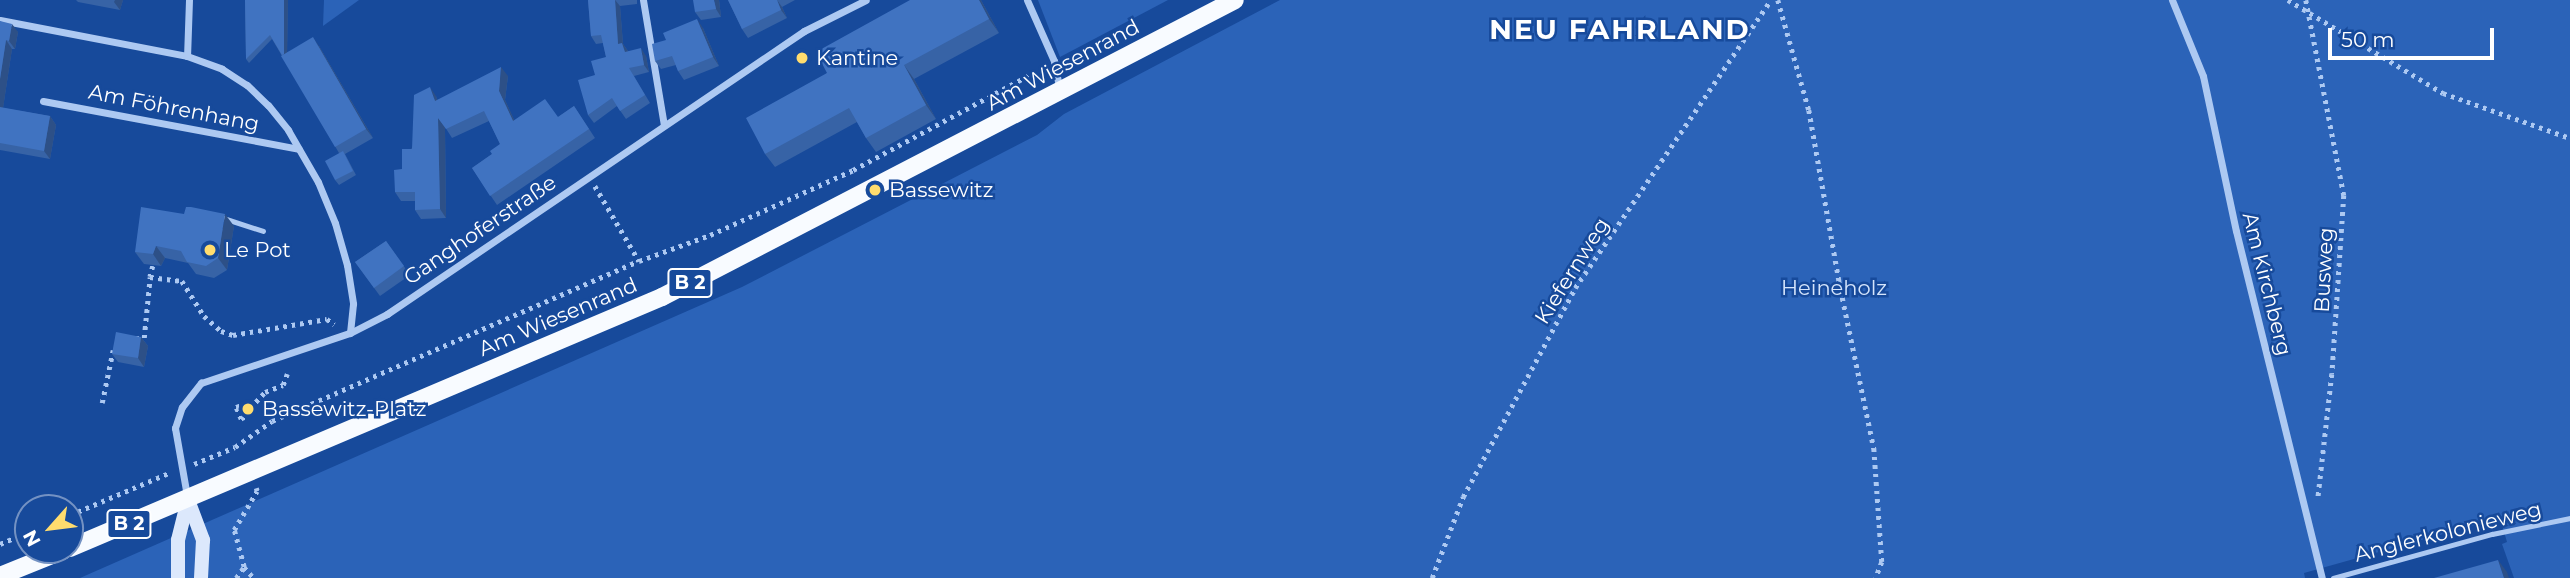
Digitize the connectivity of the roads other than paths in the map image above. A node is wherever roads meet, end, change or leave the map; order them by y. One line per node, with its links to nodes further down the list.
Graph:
1 (190, 0): 8 (street)
2 (643, 0): 11 (street)
3 (866, 0): 11 (street, Ganghoferstraße)
4 (1027, 0): 9 (street)
5 (1236, 0): 9 (main road, Am Wiesenrand / B 2)
6 (2172, 0): 23 (street, Am Kirchberg)
7 (0, 20): 8 (street, Am Föhrenhang)
8 (187, 56): 12 (street, Am Föhrenhang)
9 (1061, 92): 16 (main road, Am Wiesenrand / B 2)
10 (43, 101): 12 (street, Am Föhrenhang)
11 (664, 125): 15 (street, Ganghoferstraße)
12 (299, 149): 15 (street, Am Föhrenhang)
13 (211, 216): 14 (lane)
14 (263, 231)
15 (350, 333): 16 (street, Ganghoferstraße)
16 (188, 500): 18 (main road, Am Wiesenrand / B 2); 21 (street); 22 (street)
17 (2570, 519): 24 (lane, Anglerkolonieweg)
18 (84, 542)
19 (30, 564): 20 (main road)
20 (0, 576)
21 (178, 578)
22 (201, 578)
23 (2322, 578)
24 (2333, 578)

